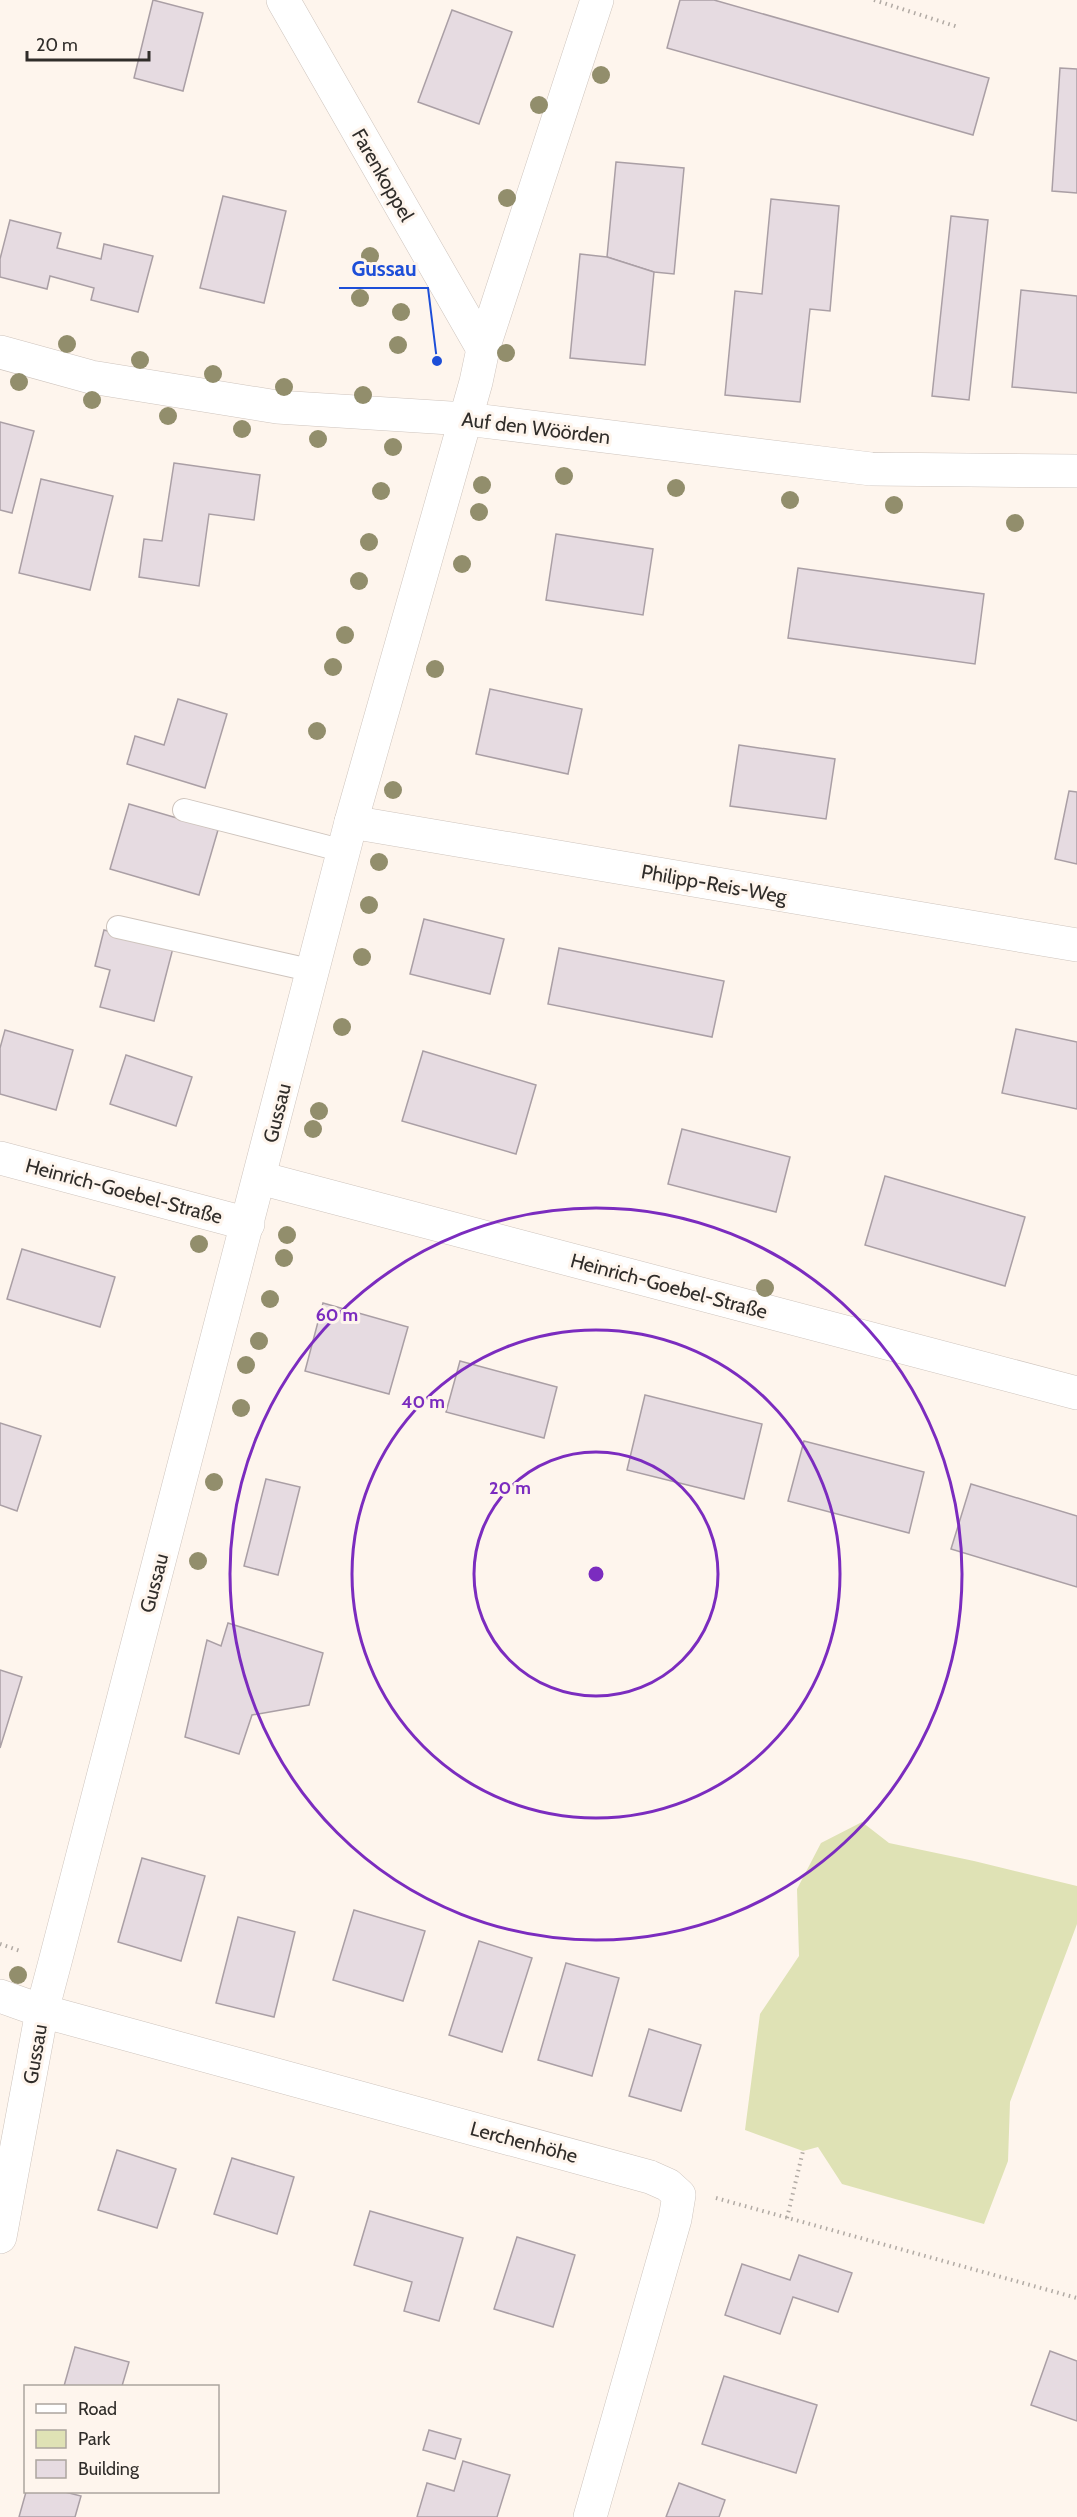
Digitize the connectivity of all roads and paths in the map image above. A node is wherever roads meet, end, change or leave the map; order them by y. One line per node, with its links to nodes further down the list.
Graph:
1 (283, 0): 5 (street, Farenkoppel)
2 (597, 0): 5 (street, Gussau)
3 (874, 0): 4 (path)
4 (958, 27)
5 (483, 349): 7 (street, Gussau)
6 (0, 352): 7 (street, Auf den Wöörden)
7 (466, 419): 8 (street, Auf den Wöörden); 10 (street, Gussau)
8 (1077, 471)
9 (184, 810): 10 (lane)
10 (348, 837): 12 (street, Philipp-Reis-Weg); 13 (street, Gussau)
11 (118, 927): 13 (lane)
12 (1077, 945)
13 (314, 971): 15 (street, Gussau)
14 (0, 1158): 16 (street, Heinrich-Goebel-Straße)
15 (260, 1178): 16 (street, Gussau); 17 (street, Heinrich-Goebel-Straße)
16 (248, 1224): 19 (street, Gussau)
17 (1077, 1393)
18 (0, 1996): 19 (street, Lerchenhöhe)
19 (42, 2011): 21 (street, Lerchenhöhe); 22 (street, Gussau)
20 (803, 2151): 23 (path)
21 (679, 2195): 23 (path); 26 (street)
22 (4, 2201): 24 (street, Gussau)
23 (787, 2218): 25 (path)
24 (0, 2238)
25 (1077, 2298)
26 (590, 2517)

